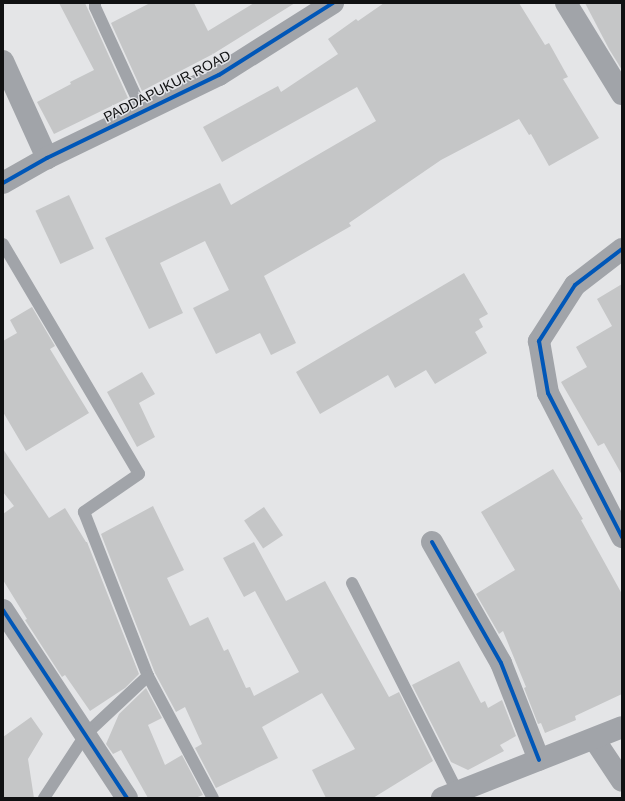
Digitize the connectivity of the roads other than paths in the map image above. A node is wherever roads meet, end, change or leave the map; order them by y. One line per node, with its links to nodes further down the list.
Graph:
1 (95, 3): 6 (lane)
2 (334, 3): 6 (street, PADDAPUKUR ROAD)
3 (566, 3): 5 (street)
4 (3, 61): 7 (street)
5 (622, 94)
6 (143, 112): 7 (street, PADDAPUKUR ROAD)
7 (47, 158): 8 (street, PADDAPUKUR ROAD)
8 (3, 183)
9 (3, 244): 15 (lane)
10 (622, 249): 11 (street)
11 (622, 537)
12 (432, 542): 19 (street)
13 (352, 583): 21 (lane)
14 (3, 610): 17 (street)
15 (148, 676): 17 (lane); 24 (lane)
16 (622, 727): 18 (street)
17 (86, 734): 22 (lane); 23 (street)
18 (594, 739): 19 (street); 20 (street)
19 (539, 760): 21 (street)
20 (622, 781)
21 (448, 796)
22 (44, 798)
23 (127, 798)
24 (213, 798)

